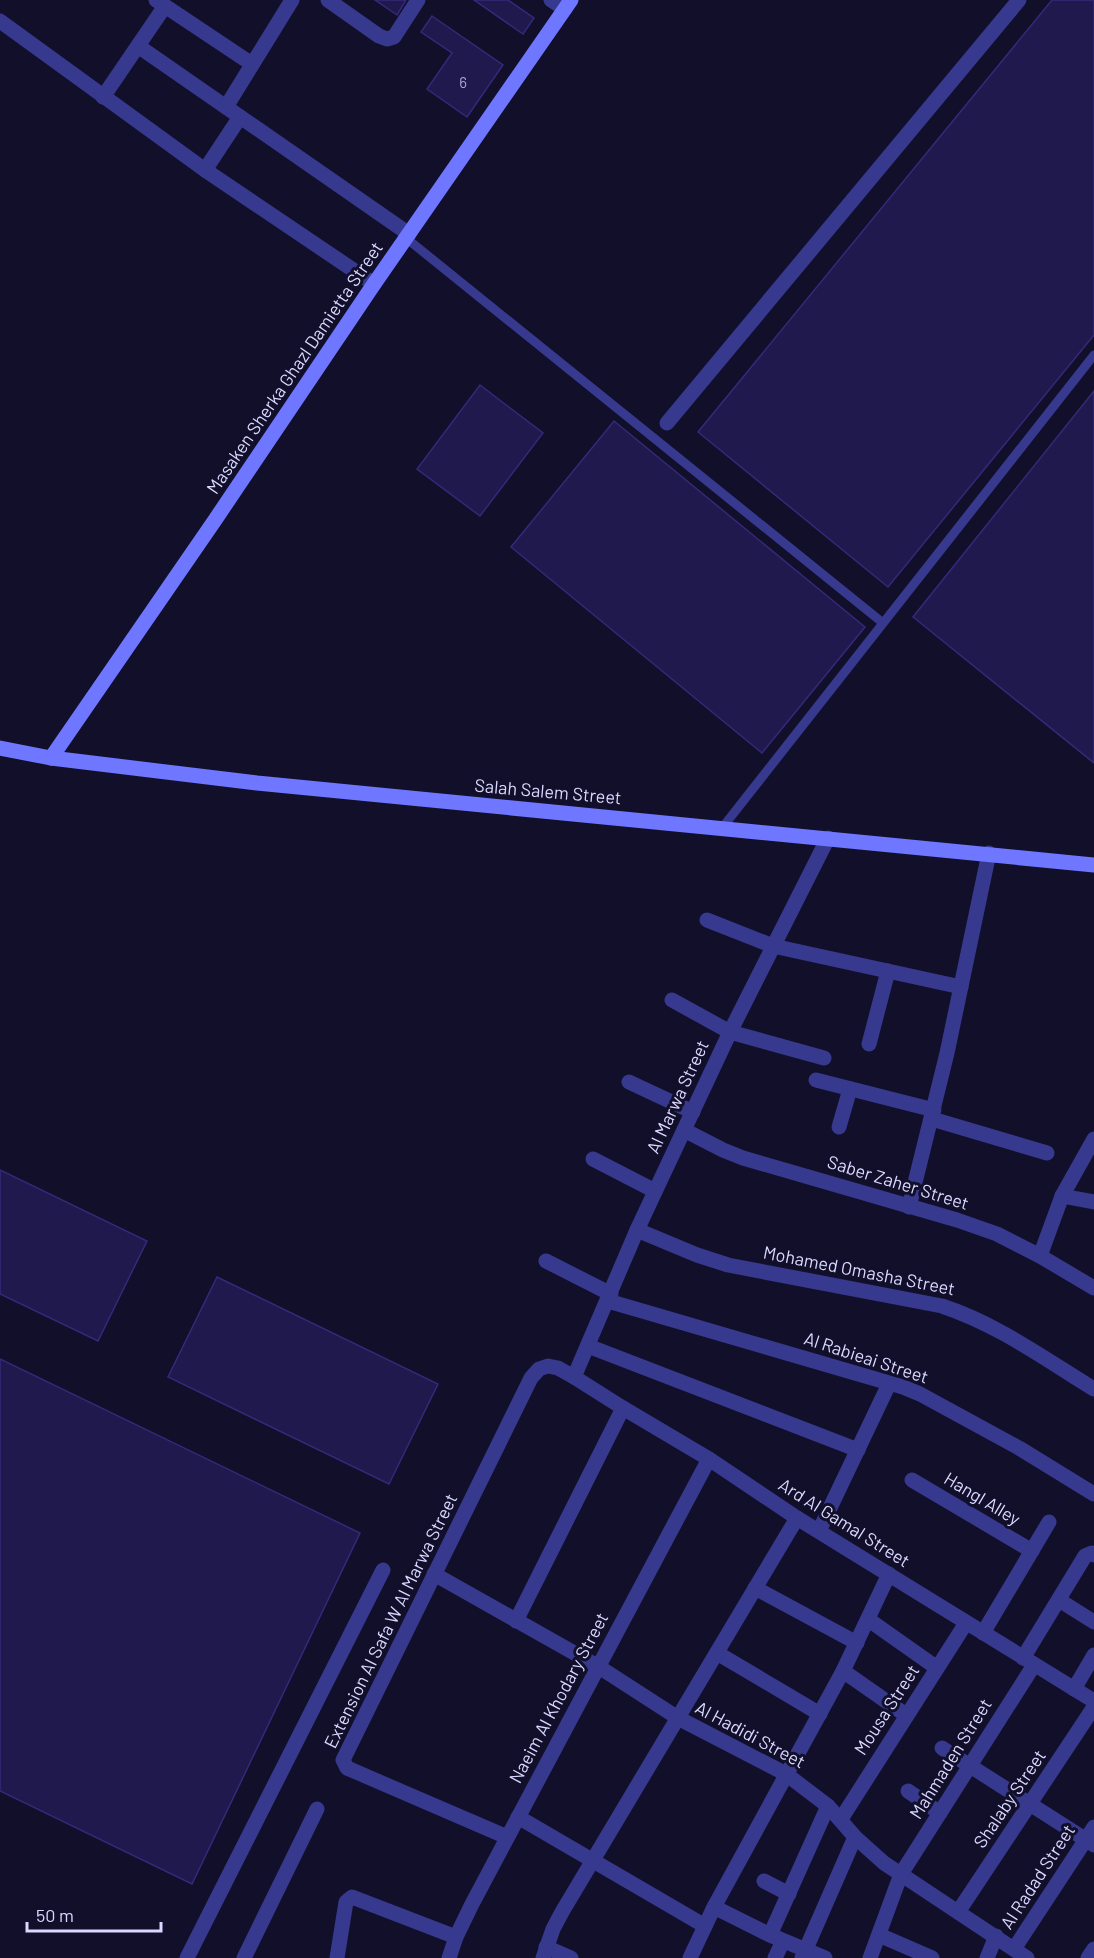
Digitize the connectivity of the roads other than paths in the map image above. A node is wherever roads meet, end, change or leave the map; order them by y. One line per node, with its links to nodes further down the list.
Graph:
1 (291, 0): 10 (street)
2 (328, 0): 3 (street)
3 (418, 0)
4 (551, 0): 7 (street)
5 (1019, 0): 18 (street)
6 (167, 4): 9 (street); 10 (street)
7 (568, 5): 15 (street, Masaken Sherka Ghazl Damietta Street)
8 (0, 21): 11 (street)
9 (138, 46): 11 (street); 12 (street)
10 (252, 64): 12 (street)
11 (103, 97): 14 (street)
12 (226, 107): 13 (street)
13 (240, 117): 14 (street); 15 (street)
14 (205, 170): 16 (street)
15 (408, 236): 16 (street, Masaken Sherka Ghazl Damietta Street); 19 (lane)
16 (374, 284): 21 (street, Masaken Sherka Ghazl Damietta Street)
17 (1094, 355): 19 (lane)
18 (667, 423)
19 (883, 623): 22 (lane)
20 (0, 748): 21 (street, Salah Salem Street)
21 (51, 758): 22 (street, Salah Salem Street)
22 (722, 828): 23 (street, Salah Salem Street)
23 (828, 838): 24 (street, Salah Salem Street); 27 (street, Al Marwa Street)
24 (988, 854): 25 (street, Salah Salem Street); 29 (street)
25 (1094, 865)
26 (708, 920): 27 (street)
27 (773, 946): 28 (street); 31 (street, Al Marwa Street)
28 (888, 971): 29 (street); 32 (street)
29 (961, 987): 38 (street)
30 (672, 1000): 31 (street)
31 (730, 1032): 33 (street); 37 (street, Al Marwa Street)
32 (868, 1044)
33 (824, 1058)
34 (816, 1080): 36 (street)
35 (629, 1082): 37 (street)
36 (849, 1089): 38 (street); 39 (street)
37 (693, 1112): 40 (street, Al Marwa Street)
38 (933, 1114): 42 (street); 47 (street)
39 (839, 1126)
40 (684, 1130): 44 (street, Al Marwa Street); 47 (street, Saber Zaher Street)
41 (1094, 1139): 45 (street)
42 (1047, 1153)
43 (593, 1160): 44 (street)
44 (656, 1191): 48 (street, Al Marwa Street)
45 (1062, 1196): 46 (street); 49 (street)
46 (1094, 1202)
47 (909, 1207): 49 (street, Saber Zaher Street)
48 (637, 1230): 52 (street, Al Marwa Street); 56 (street, Mohamed Omasha Street)
49 (1040, 1256): 51 (street, Saber Zaher Street)
50 (546, 1262): 52 (street, Al Rabieai Street)
51 (1094, 1288)
52 (609, 1297): 53 (street, Al Marwa Street); 55 (street, Al Rabieai Street)
53 (588, 1346): 54 (street, Al Marwa Street); 58 (street)
54 (574, 1377): 57 (street, Ard Al Gamal Street); 68 (street, Extension Al Safa W Al Marwa Street)
55 (889, 1384): 58 (street); 61 (street, Al Rabieai Street)
56 (1094, 1389)
57 (623, 1408): 59 (street, Ard Al Gamal Street); 73 (street)
58 (858, 1450): 64 (street)
59 (709, 1460): 62 (street, Ard Al Gamal Street); 81 (street, Naeim Al Khodary Street)
60 (912, 1480): 65 (street, Hangl Alley)
61 (1094, 1494)
62 (798, 1518): 64 (street, Ard Al Gamal Street); 70 (street)
63 (1049, 1522): 65 (street, Hangl Alley)
64 (819, 1531): 69 (street, Ard Al Gamal Street)
65 (1032, 1551): 76 (street, Hangl Alley)
66 (1094, 1554): 71 (street, Mahmaden Street)
67 (383, 1570): 118 (street)
68 (434, 1574): 73 (street, Al Hadidi Street); 100 (street, Extension Al Safa W Al Marwa Street)
69 (889, 1574): 72 (street); 75 (street, Ard Al Gamal Street)
70 (755, 1588): 77 (street); 78 (street)
71 (1059, 1600): 74 (street); 80 (street, Mahmaden Street)
72 (869, 1620): 77 (street); 82 (street)
73 (516, 1621): 81 (street, Al Hadidi Street)
74 (1094, 1622)
75 (966, 1623): 76 (street, Ard Al Gamal Street); 82 (street, Mousa Street)
76 (983, 1633): 80 (street, Ard Al Gamal Street)
77 (857, 1643): 83 (street)
78 (717, 1653): 87 (street); 89 (street)
79 (1094, 1655): 84 (street)
80 (1028, 1661): 84 (street, Ard Al Gamal Street); 91 (street, Mahmaden Street)
81 (599, 1667): 89 (street, Al Hadidi Street); 98 (street, Naeim Al Khodary Street)
82 (937, 1668): 88 (street, Mousa Street)
83 (843, 1671): 87 (street); 88 (street)
84 (1074, 1689): 85 (street, Ard Al Gamal Street)
85 (1094, 1701)
86 (1094, 1707): 94 (street, Shalaby Street)
87 (820, 1714): 92 (street)
88 (906, 1715): 99 (street, Mousa Street)
89 (678, 1718): 92 (street, Al Hadidi Street); 103 (street)
90 (942, 1748): 91 (street)
91 (970, 1766): 94 (street); 97 (street, Mahmaden Street)
92 (786, 1774): 95 (street, Al Hadidi Street); 107 (street)
93 (908, 1791): 97 (street)
94 (1030, 1804): 102 (street); 108 (street, Shalaby Street)
95 (828, 1806): 99 (street, Al Hadidi Street); 106 (street)
96 (316, 1809): 119 (street)
97 (940, 1813): 104 (street, Mahmaden Street)
98 (518, 1817): 100 (street, Naeim Al Khodary Street); 103 (street)
99 (841, 1819): 101 (street, Al Hadidi Street)
100 (507, 1837): 112 (street, Naeim Al Khodary Street)
101 (855, 1837): 104 (street, Al Hadidi Street); 117 (street)
102 (1091, 1838): 114 (street, Al Radad Street)
103 (593, 1860): 109 (street); 116 (street)
104 (901, 1874): 108 (street, Al Hadidi Street); 110 (street, Mahmaden Street)
105 (764, 1881): 106 (street)
106 (789, 1894): 113 (street)
107 (714, 1907): 109 (street); 113 (street)
108 (958, 1912): 111 (street, Al Hadidi Street)
109 (705, 1926): 123 (street)
110 (879, 1935): 126 (street, Mahmaden Street); 127 (street)
111 (996, 1936): 114 (street, Al Hadidi Street); 128 (street)
112 (456, 1937): 120 (street); 121 (street, Naeim Al Khodary Street)
113 (777, 1938): 117 (street); 124 (street)
114 (1014, 1949): 129 (street, Al Hadidi Street)
115 (1094, 1949): 130 (street)
116 (544, 1953): 122 (street)
117 (804, 1954): 125 (street)
118 (187, 1958)
119 (244, 1958)
120 (337, 1958)
121 (449, 1958)
122 (571, 1958)
123 (690, 1958)
124 (775, 1958)
125 (825, 1958)
126 (870, 1958)
127 (932, 1958)
128 (987, 1958)
129 (1027, 1958)
130 (1088, 1958)

